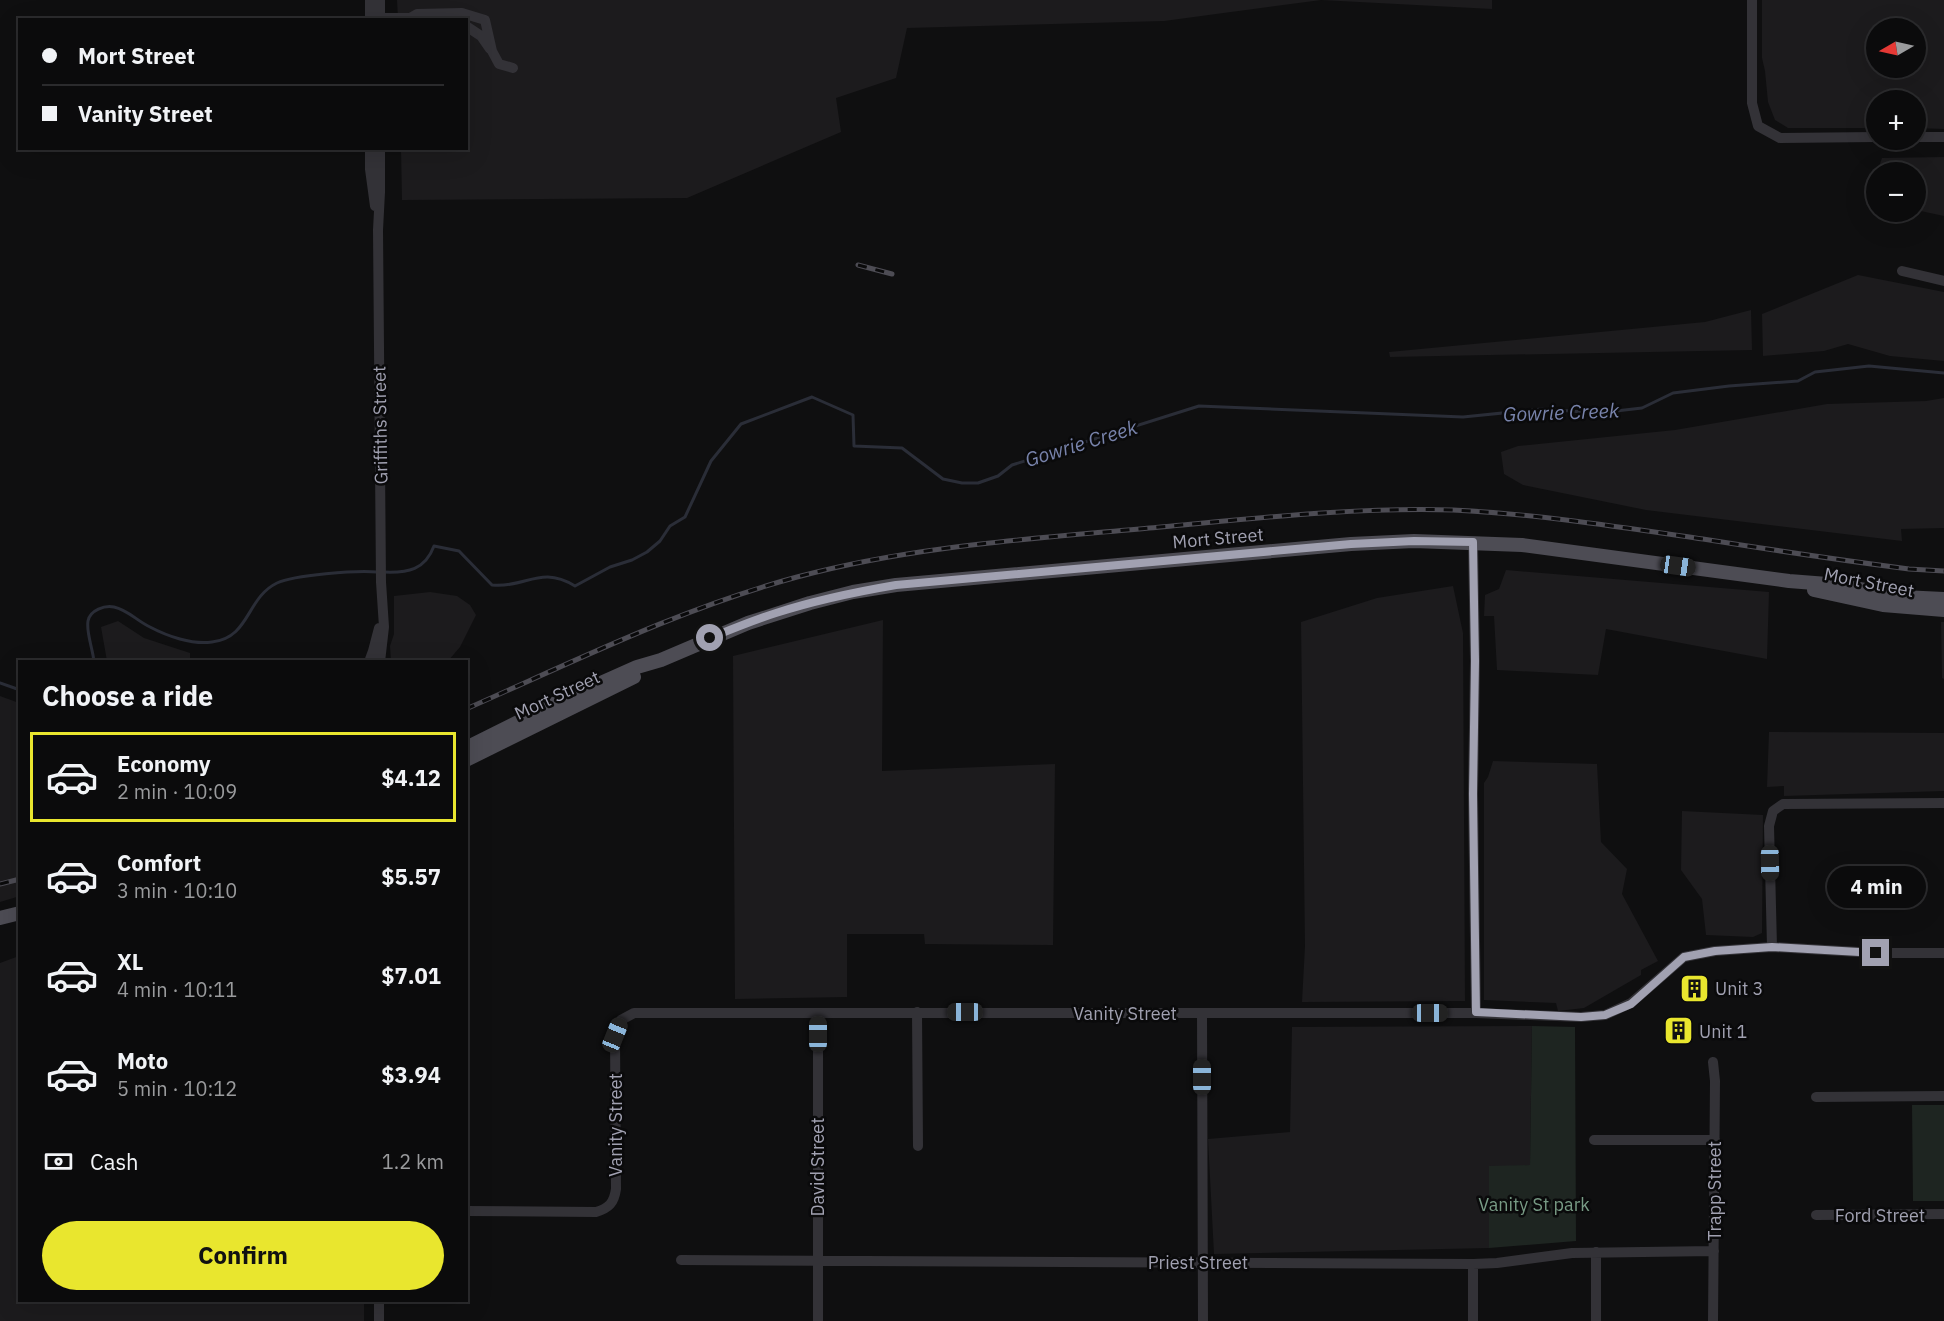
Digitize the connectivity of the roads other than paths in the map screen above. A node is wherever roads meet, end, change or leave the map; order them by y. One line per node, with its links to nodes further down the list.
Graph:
1 (370, 0): 4 (street)
2 (380, 0): 5 (street)
3 (1752, 0): 10 (street)
4 (375, 18)
5 (375, 18)
6 (412, 18): 8 (street)
7 (468, 27): 8 (street)
8 (492, 51): 9 (street)
9 (513, 68)
10 (1866, 137)
11 (1926, 137): 12 (street)
12 (1944, 137)
13 (370, 150): 15 (street, Griffiths Street)
14 (380, 150): 15 (street, Griffiths Street)
15 (378, 230): 22 (street, Griffiths Street)
16 (1902, 271): 17 (street)
17 (1944, 282)
18 (1473, 542): 19 (main road, Mort Street); 25 (main road, Mort Street); 34 (street)
19 (1789, 581): 20 (main road, Mort Street); 21 (main road, Mort Street)
20 (1944, 599)
21 (1944, 610)
22 (382, 619): 23 (street, Griffiths Street); 24 (street, Griffiths Street)
23 (370, 660)
24 (380, 660)
25 (661, 660): 26 (main road, Mort Street); 27 (main road, Mort Street)
26 (468, 747)
27 (468, 759)
28 (1944, 803): 31 (street)
29 (18, 914): 30 (main road)
30 (0, 918)
31 (1772, 947): 32 (street, Vanity Street); 34 (street, Vanity Street)
32 (1944, 952)
33 (917, 1012): 35 (street, Vanity Street); 36 (street, Vanity Street); 42 (street)
34 (1476, 1012): 36 (street, Vanity Street)
35 (818, 1013): 43 (street, Vanity Street); 49 (street, David Street)
36 (1202, 1013): 50 (street)
37 (1713, 1062): 41 (street, Trapp Street)
38 (1816, 1096): 39 (street)
39 (1944, 1096)
40 (1594, 1140): 41 (street)
41 (1715, 1140): 46 (street, Trapp Street)
42 (918, 1146)
43 (468, 1210)
44 (1944, 1214): 45 (street, Ford Street)
45 (1816, 1215)
46 (1714, 1251): 47 (street, Priest Street); 58 (street, Trapp Street)
47 (1596, 1252): 51 (street, Priest Street); 57 (street)
48 (681, 1260): 49 (street, Priest Street)
49 (817, 1262): 50 (street, Priest Street); 54 (street, David Street)
50 (1203, 1262): 51 (street, Priest Street); 55 (street)
51 (1473, 1264): 56 (street)
52 (379, 1302): 53 (street)
53 (379, 1321)
54 (818, 1321)
55 (1203, 1321)
56 (1473, 1321)
57 (1596, 1321)
58 (1713, 1321)

